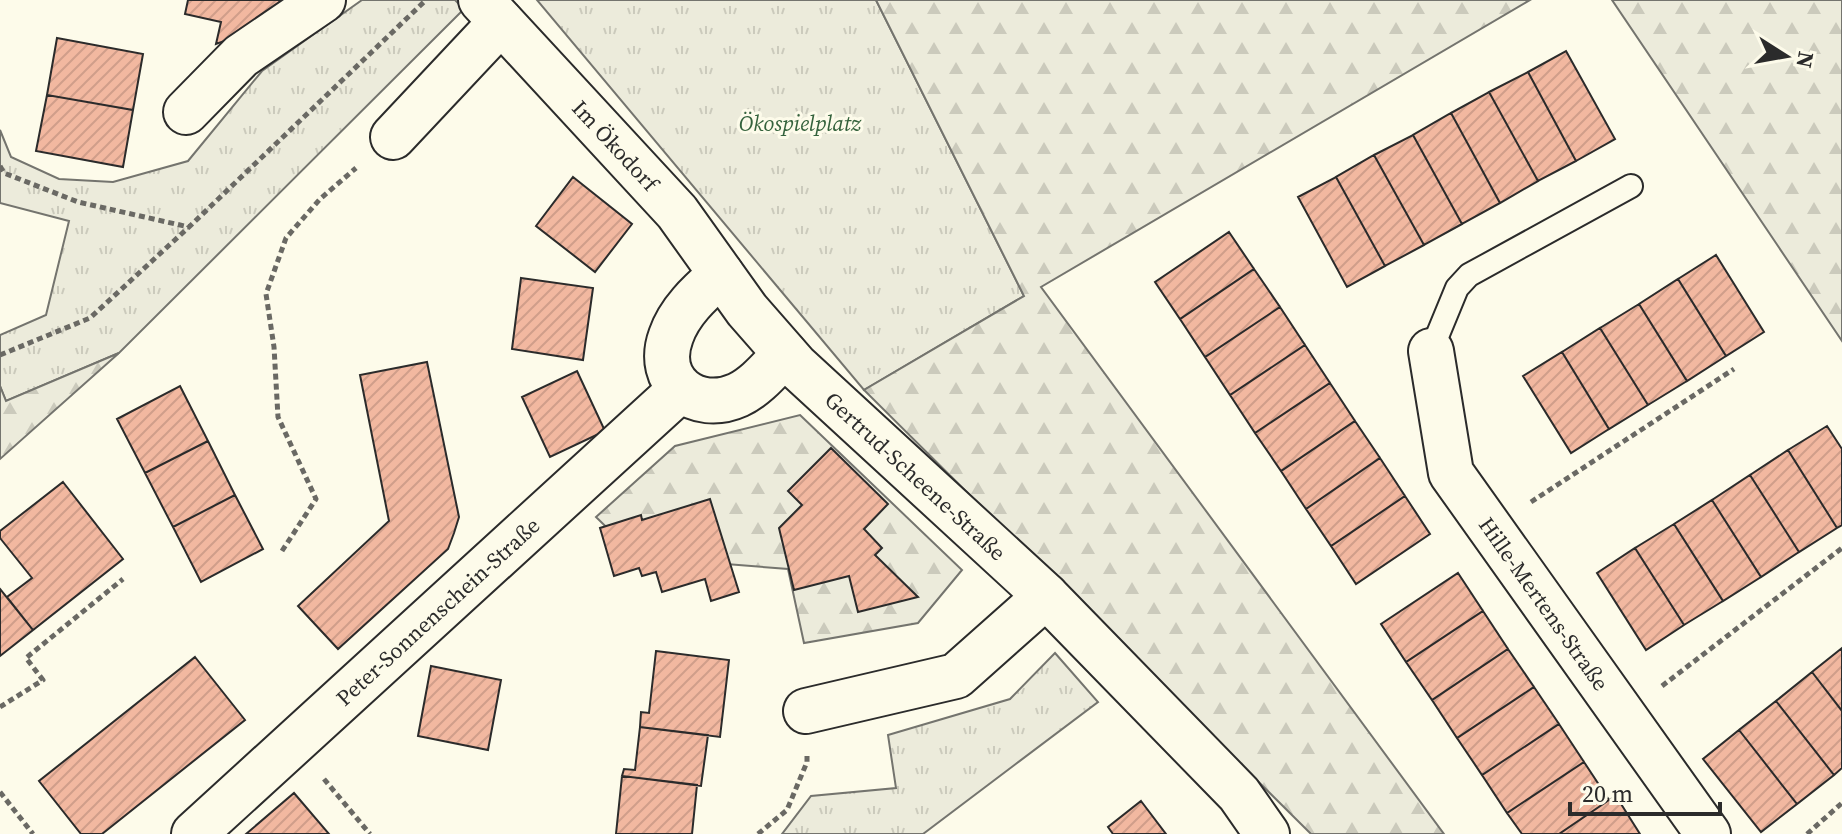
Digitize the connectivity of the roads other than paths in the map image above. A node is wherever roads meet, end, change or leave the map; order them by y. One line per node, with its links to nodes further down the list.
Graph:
1 (323, 0): 3 (street)
2 (491, 11): 4 (street, Im Ökodorf); 6 (street, Im Ökodorf)
3 (186, 112)
4 (393, 137)
5 (1631, 186): 7 (lane)
6 (721, 274): 8 (street, Gertrud-Scheene-Straße); 9 (street)
7 (1431, 351): 14 (street, Hille-Mertens-Straße)
8 (785, 354): 9 (street); 10 (street, Gertrud-Scheene-Straße)
9 (680, 390): 12 (street, Peter-Sonnenschein-Straße)
10 (1046, 596): 11 (street); 13 (street, Gertrud-Scheene-Straße)
11 (806, 711)
12 (194, 834)
13 (1267, 834)
14 (1708, 834)

